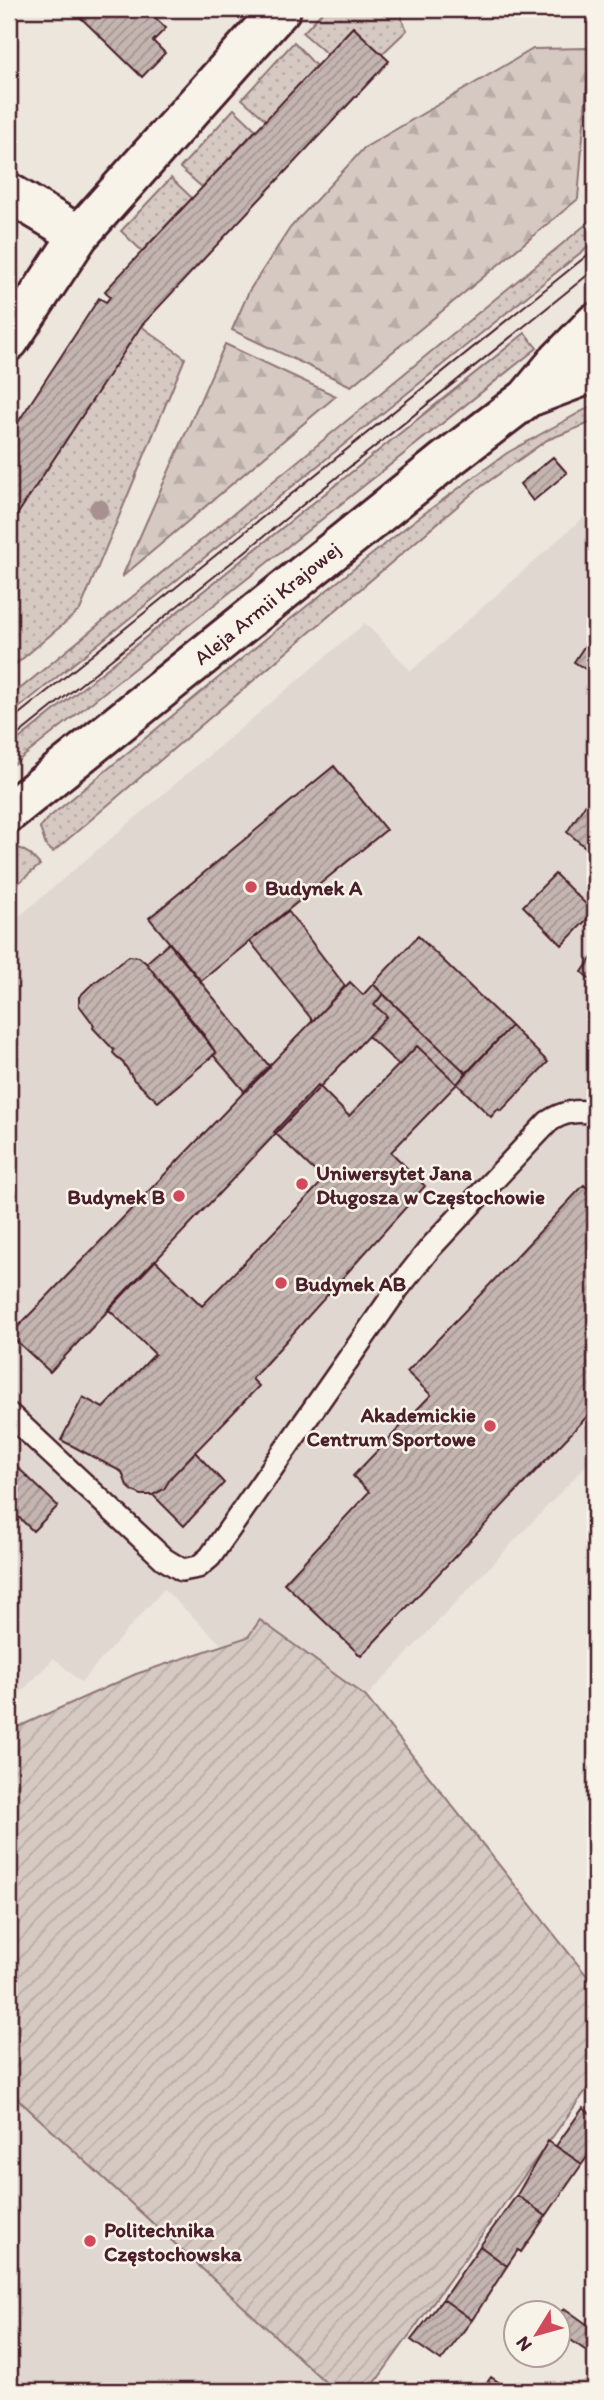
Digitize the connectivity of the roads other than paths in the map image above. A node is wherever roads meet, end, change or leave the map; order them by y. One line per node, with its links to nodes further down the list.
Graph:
1 (281, 9): 3 (main road)
2 (9, 193): 3 (main road)
3 (79, 235): 5 (main road)
4 (595, 323): 7 (main road, Aleja Armii Krajowej)
5 (9, 341)
6 (595, 372): 7 (main road, Aleja Armii Krajowej)
7 (527, 398): 8 (main road, Aleja Armii Krajowej)
8 (9, 812)
9 (595, 1113): 10 (lane)
10 (9, 1414)

